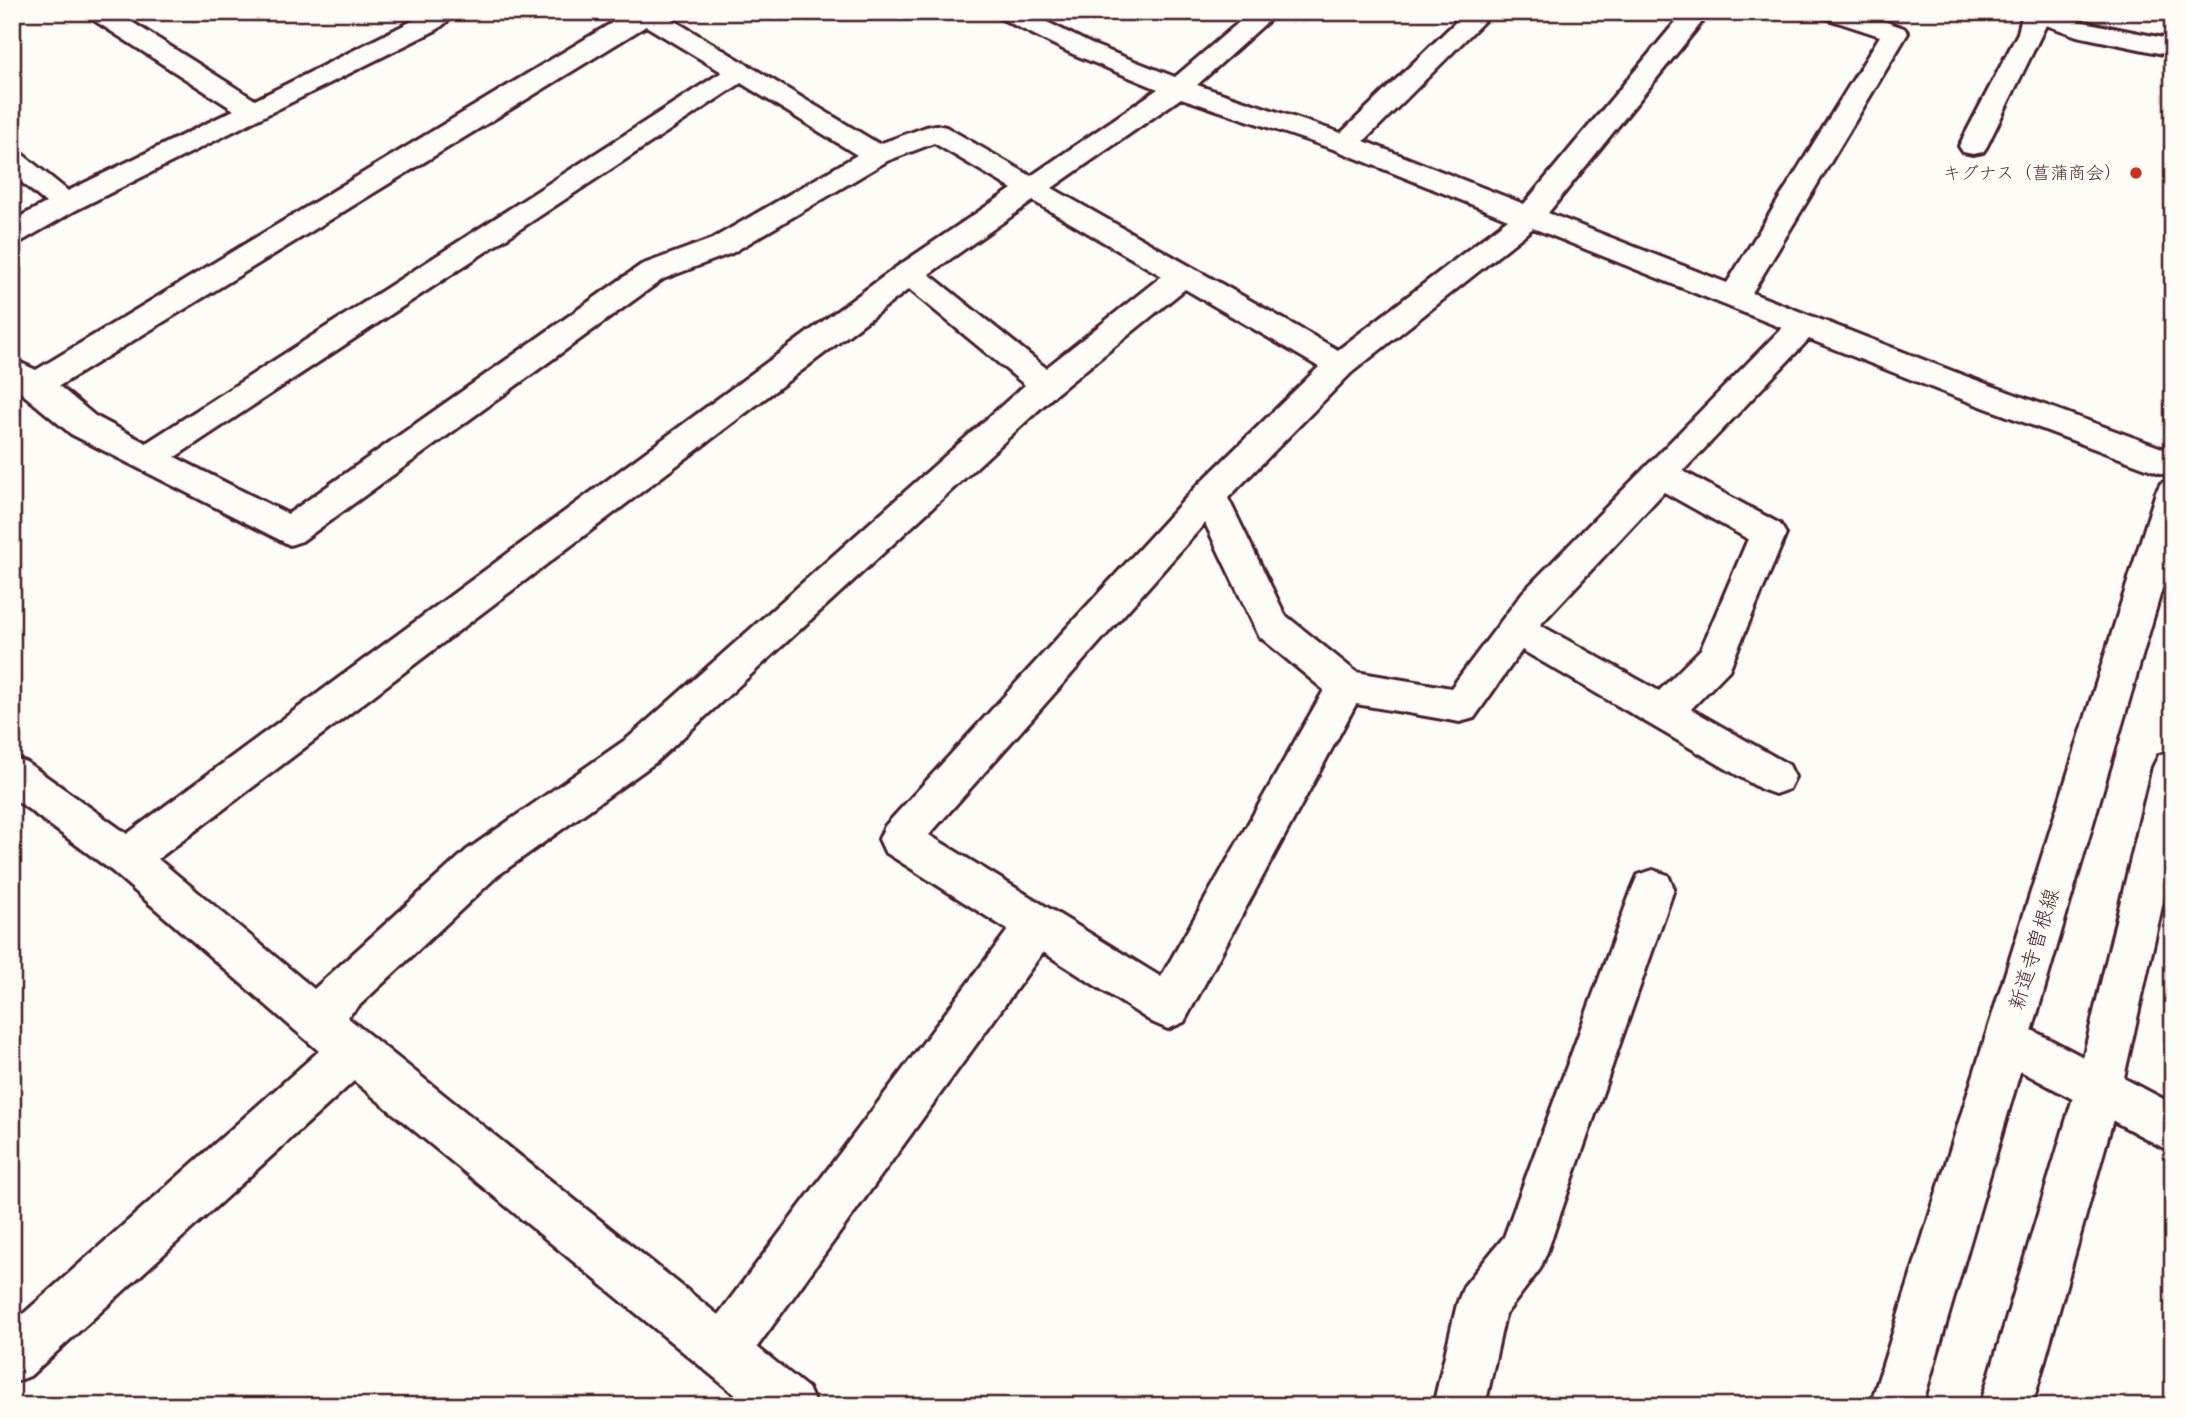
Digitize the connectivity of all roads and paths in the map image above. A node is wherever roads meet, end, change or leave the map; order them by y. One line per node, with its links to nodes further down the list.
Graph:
1 (98, 12): 14 (street)
2 (403, 12): 10 (street)
3 (1007, 12): 13 (street)
4 (1266, 12): 13 (street)
5 (1481, 12): 15 (street)
6 (1698, 12): 21 (street)
7 (1831, 12): 25 (street)
8 (2035, 12): 11 (street); 16 (street)
9 (644, 13): 12 (street); 28 (street)
10 (438, 18): 14 (street)
11 (2173, 48)
12 (740, 72): 17 (street); 30 (street)
13 (1178, 88): 15 (street); 19 (street)
14 (253, 110): 20 (street)
15 (1346, 144): 21 (street)
16 (1973, 146)
17 (877, 155): 19 (street); 30 (street)
18 (12, 160): 20 (street)
19 (1033, 188): 23 (street); 24 (street)
20 (65, 204): 22 (street)
21 (1530, 216): 25 (street); 27 (street)
22 (12, 234)
23 (909, 273): 29 (street); 42 (street)
24 (1183, 275): 27 (street); 29 (street)
25 (1734, 297): 26 (street)
26 (1804, 325): 31 (street); 32 (street)
27 (1340, 365): 34 (street)
28 (24, 378): 30 (street)
29 (1046, 385): 45 (street)
30 (148, 458)
31 (2173, 465)
32 (1660, 474): 35 (street); 37 (street)
33 (2173, 492): 46 (street, 新道寺曽根線)
34 (1209, 495): 36 (street); 44 (street)
35 (1516, 629): 36 (street); 37 (street)
36 (1346, 686): 44 (street)
37 (1663, 712): 40 (street)
38 (2173, 767): 41 (street)
39 (12, 774): 42 (street)
40 (1775, 776)
41 (2165, 825): 48 (street)
42 (127, 858): 45 (street)
43 (1653, 889): 53 (street)
44 (1038, 925): 50 (street)
45 (313, 1017): 47 (street)
46 (2007, 1039): 48 (street); 54 (street, 新道寺曽根線)
47 (353, 1051): 50 (street); 51 (street)
48 (2098, 1091): 49 (street); 55 (street)
49 (2173, 1130)
50 (723, 1351): 52 (street)
51 (12, 1359)
52 (790, 1406)
53 (1459, 1406)
54 (1896, 1406)
55 (2006, 1406)

